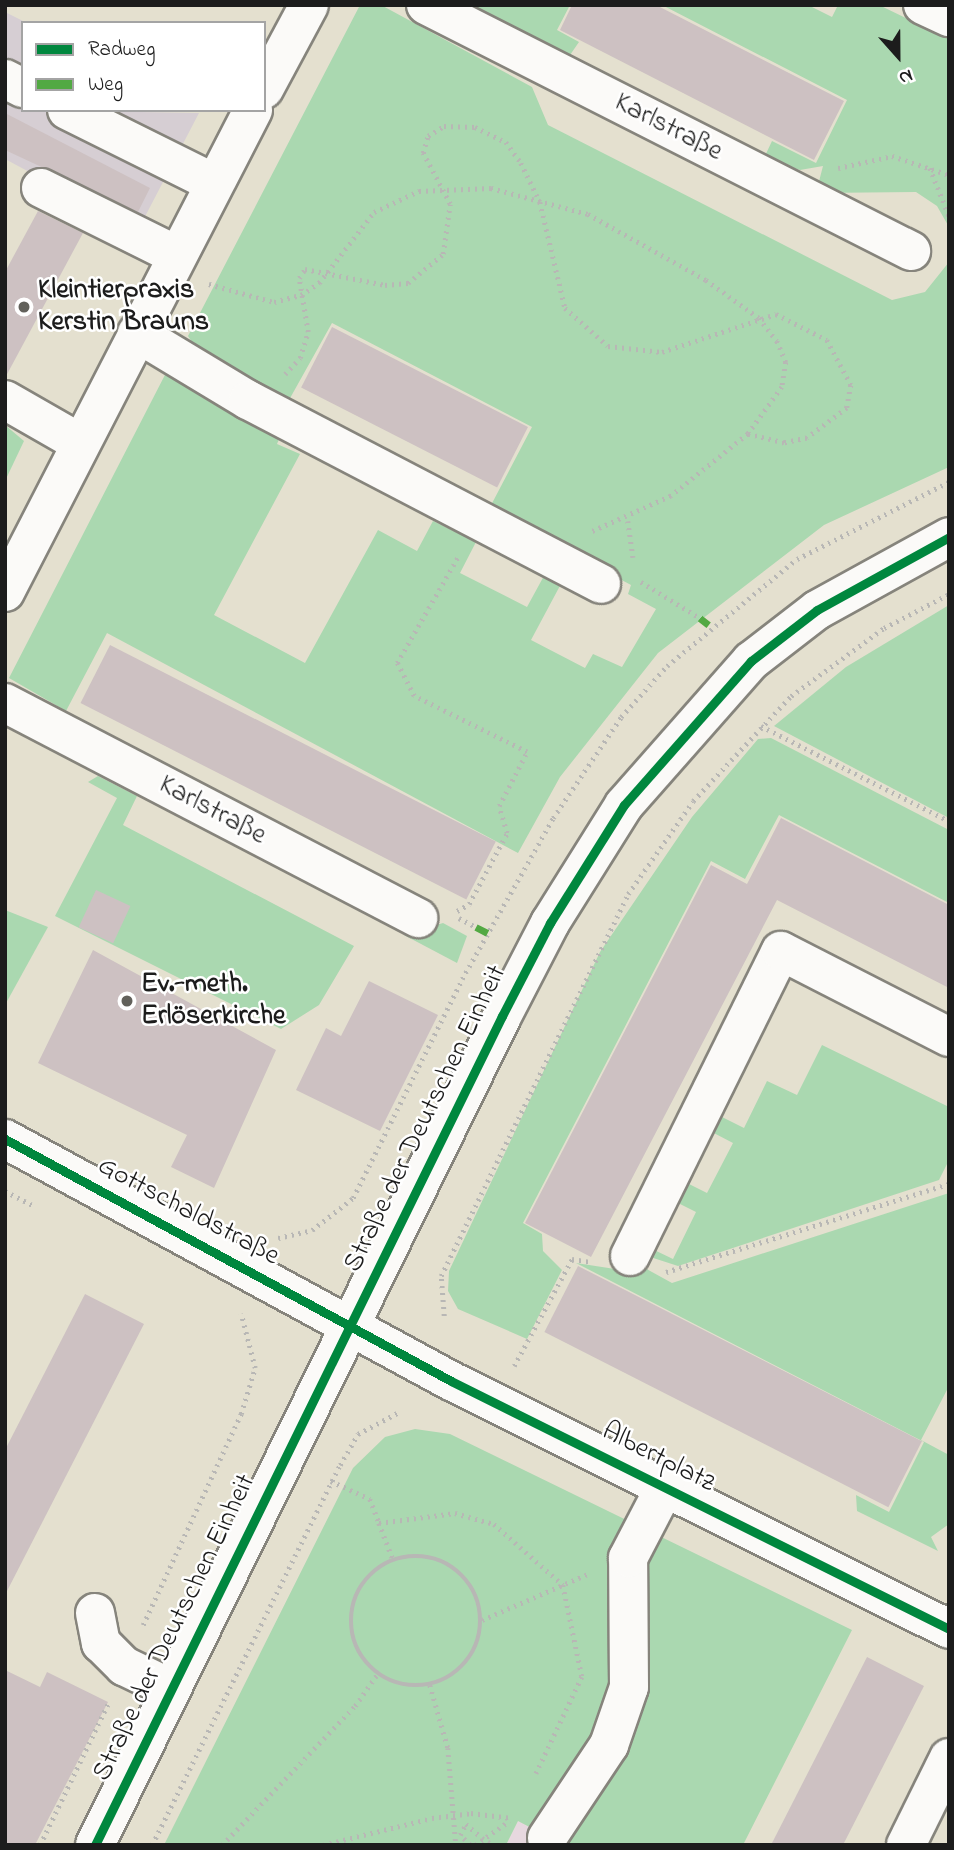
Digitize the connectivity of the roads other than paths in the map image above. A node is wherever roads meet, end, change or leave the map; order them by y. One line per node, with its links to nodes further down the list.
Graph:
1 (309, 5): 6 (street)
2 (426, 5): 12 (street, Karlstraße)
3 (923, 5): 4 (street)
4 (949, 17)
5 (5, 79): 7 (street)
6 (266, 85)
7 (21, 87)
8 (71, 112): 10 (street)
9 (252, 112): 10 (street)
10 (214, 183): 13 (street)
11 (41, 188): 13 (street)
12 (911, 251)
13 (189, 268): 14 (street)
14 (136, 333): 16 (street); 18 (street)
15 (5, 400): 16 (street)
16 (80, 443): 19 (street)
17 (949, 537): 25 (street, Straße der Deutschen Einheit)
18 (601, 584)
19 (5, 592)
20 (5, 703): 21 (street, Karlstraße)
21 (418, 918)
22 (949, 1037): 24 (street)
23 (5, 1139): 25 (street, Gottschaldstraße)
24 (630, 1256)
25 (349, 1325): 26 (street, Albertplatz); 29 (street, Straße der Deutschen Einheit)
26 (665, 1487): 28 (street, Albertplatz); 31 (street)
27 (95, 1613): 29 (street)
28 (949, 1629)
29 (170, 1688): 32 (street, Straße der Deutschen Einheit)
30 (949, 1758): 33 (street)
31 (547, 1838)
32 (95, 1845)
33 (906, 1845)

